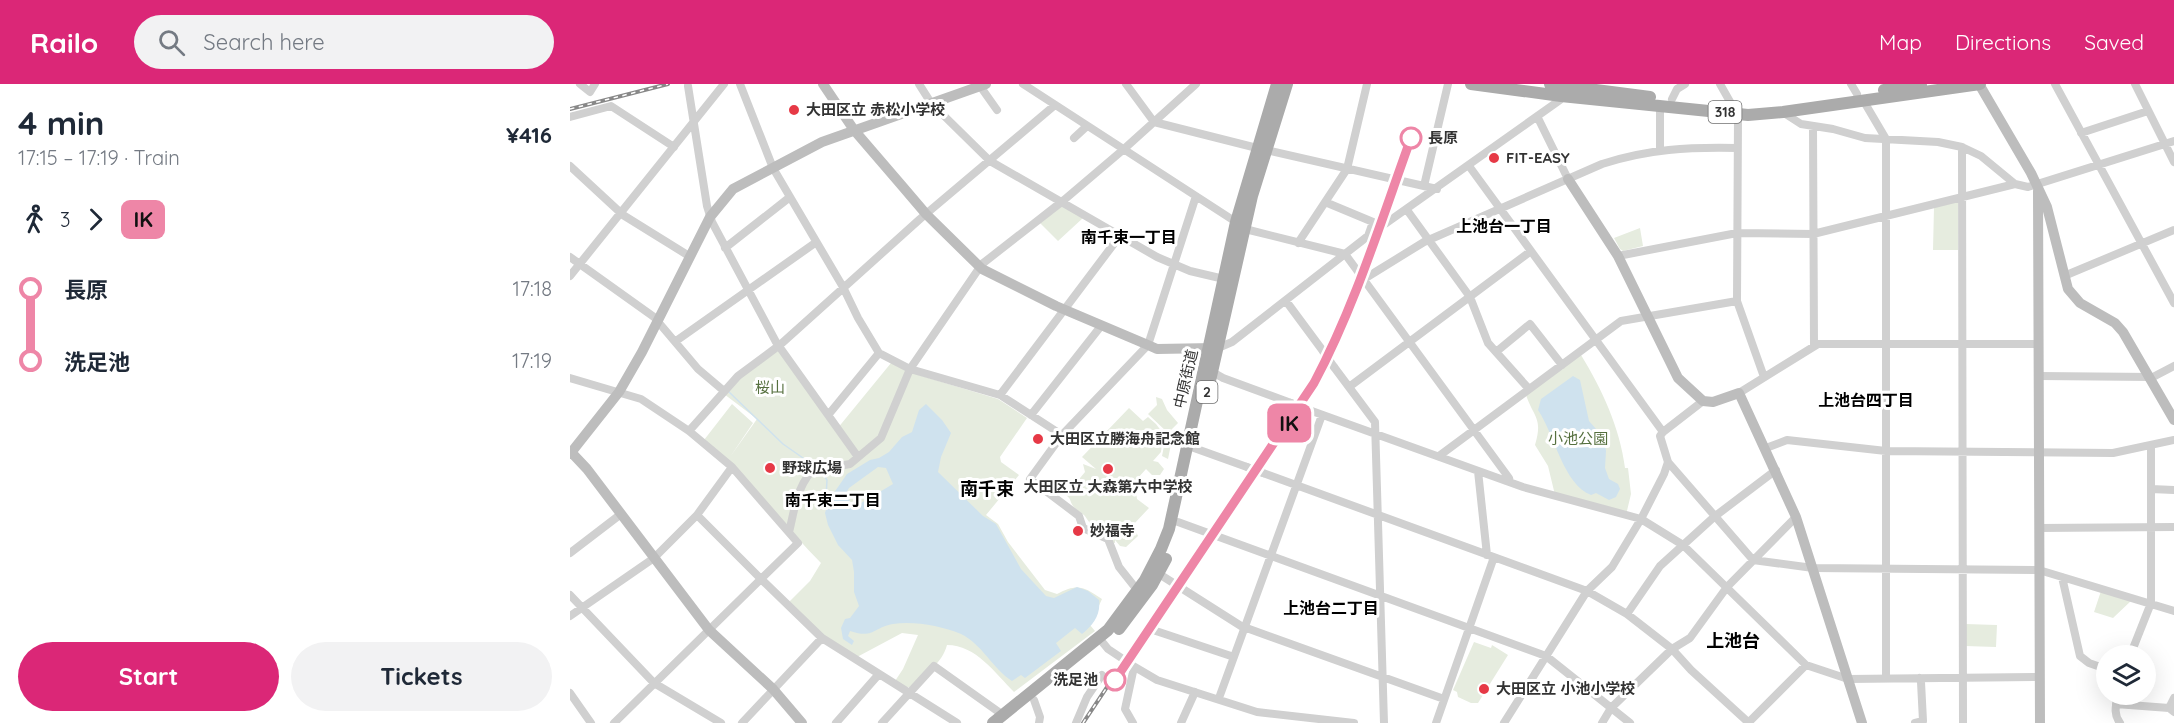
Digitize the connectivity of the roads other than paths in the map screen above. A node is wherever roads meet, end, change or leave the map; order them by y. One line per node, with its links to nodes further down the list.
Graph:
1 (580, 84): 2 (street)
2 (595, 84)
3 (724, 84): 37 (street)
4 (740, 84): 58 (street)
5 (823, 84): 41 (street)
6 (919, 84): 28 (street)
7 (1023, 84): 29 (street)
8 (1126, 84): 38 (street)
9 (1196, 84): 38 (street)
10 (1277, 84): 51 (main road, 中原街道 / 2)
11 (1287, 84): 51 (main road, 中原街道 / 2)
12 (1367, 84): 59 (street)
13 (1448, 84): 62 (street)
14 (1471, 84): 26 (main road, 318)
15 (1550, 84): 24 (main road, 318)
16 (1685, 84): 27 (street)
17 (1720, 84): 32 (street)
18 (1918, 84): 25 (main road, 318)
19 (1980, 84): 25 (main road, 318); 63 (street)
20 (2055, 84): 42 (street)
21 (2135, 84): 33 (street)
22 (983, 85): 28 (street); 31 (street)
23 (688, 86): 37 (street)
24 (1588, 86): 27 (main road, 318)
25 (1857, 93): 32 (main road, 318); 34 (main road, 318); 44 (street)
26 (1561, 96): 30 (main road, 318); 35 (street)
27 (1672, 99): 32 (main road, 318)
28 (931, 103): 41 (street); 53 (street)
29 (1055, 105): 39 (street); 53 (street)
30 (1660, 106): 32 (main road, 318); 52 (street)
31 (997, 110)
32 (1734, 110): 34 (main road, 318); 49 (street)
33 (2148, 111): 42 (street); 46 (street)
34 (1783, 112): 40 (street)
35 (1537, 116): 57 (street); 60 (street)
36 (570, 117): 47 (street)
37 (694, 122): 47 (street); 75 (street)
38 (1154, 122): 50 (street); 51 (street)
39 (1087, 126): 43 (street); 50 (street)
40 (1813, 126): 44 (street); 79 (street)
41 (854, 130): 58 (street); 73 (street)
42 (2081, 133): 55 (street)
43 (1074, 138)
44 (1886, 139): 48 (street); 74 (street)
45 (2174, 141): 46 (street)
46 (2165, 144): 54 (street); 55 (street)
47 (674, 147): 72 (street)
48 (1962, 147): 61 (street); 67 (street)
49 (1737, 148): 52 (street); 78 (street)
50 (1124, 149): 65 (street); 68 (street)
51 (1262, 149): 59 (street); 76 (main road, 中原街道 / 2)
52 (1660, 150): 60 (street)
53 (990, 160): 68 (street); 73 (street)
54 (2174, 162)
55 (2100, 165): 63 (street); 85 (street)
56 (570, 166): 72 (street)
57 (1469, 166): 64 (street); 70 (street)
58 (773, 168): 66 (street); 75 (street)
59 (1347, 169): 62 (street); 69 (street)
60 (1568, 179): 70 (street); 90 (street)
61 (2015, 184): 63 (street); 67 (street)
62 (1424, 186): 64 (street)
63 (2037, 188): 96 (street); 114 (street)
64 (1437, 189): 71 (street)
65 (1196, 196): 76 (street); 93 (street)
66 (790, 197): 83 (street); 86 (street)
67 (1962, 197): 74 (street); 113 (street)
68 (1062, 202): 81 (street); 94 (street)
69 (1325, 202): 80 (street); 84 (street)
70 (1499, 207): 82 (street); 87 (street)
71 (1407, 210): 80 (street); 82 (street)
72 (621, 213): 89 (street); 92 (street)
73 (926, 214): 94 (street); 99 (street)
74 (1886, 216): 79 (street); 112 (street)
75 (710, 217): 86 (street); 89 (street)
76 (1240, 226): 84 (street); 97 (main road, 中原街道 / 2); 119 (main road, 中原街道 / 2)
77 (2174, 230): 85 (street)
78 (1737, 233): 79 (street); 90 (street); 103 (street)
79 (1813, 234): 117 (street)
80 (1368, 236): 88 (street)
81 (1119, 237): 93 (street); 105 (street)
82 (1429, 240): 98 (street); 101 (street)
83 (815, 243): 99 (street); 100 (street)
84 (1298, 243): 88 (street)
85 (2142, 244): 96 (street); 104 (street)
86 (725, 248): 100 (street)
87 (1531, 251): 101 (street); 109 (street)
88 (1345, 254): 98 (street); 102 (street)
89 (689, 256): 107 (street)
90 (1618, 256): 106 (street)
91 (570, 257): 92 (street)
92 (579, 263): 95 (street); 107 (street)
93 (1175, 265): 97 (street); 116 (street)
94 (979, 267): 105 (street); 123 (street)
95 (570, 276)
96 (2064, 276): 127 (street)
97 (1224, 279): 119 (main road, 中原街道 / 2)
98 (1364, 279): 111 (street)
99 (843, 287): 115 (street); 118 (street)
100 (748, 289): 110 (street); 115 (street)
101 (1470, 297): 111 (street); 120 (street)
102 (1287, 301): 119 (street); 129 (street, bridge)
103 (1737, 301): 106 (street); 126 (street)
104 (2174, 303)
105 (1065, 310): 108 (street); 134 (street)
106 (1647, 316): 109 (street); 135 (street)
107 (657, 321): 110 (street); 131 (street)
108 (1101, 326): 116 (street); 137 (street)
109 (1596, 340): 121 (street); 142 (street)
110 (676, 341): 132 (street)
111 (1410, 341): 129 (street); 140 (street)
112 (1886, 344): 113 (street); 117 (street); 149 (street)
113 (1962, 344): 114 (street); 150 (street)
114 (2040, 344): 125 (street)
115 (779, 345): 132 (street); 136 (street)
116 (1148, 345): 119 (street); 144 (street)
117 (1814, 345): 126 (street)
118 (879, 352): 123 (street); 136 (street)
119 (1211, 352): 124 (main road, 中原街道 / 2); 184 (main road, 中原街道 / 2)
120 (1496, 352): 121 (street); 130 (street)
121 (1562, 365): 130 (street)
122 (2174, 366): 127 (street)
123 (910, 369): 134 (street); 154 (street)
124 (1212, 373): 138 (street, bridge); 147 (main road, 中原街道 / 2)
125 (2039, 376): 127 (street); 151 (street)
126 (1764, 377): 133 (street)
127 (2148, 377): 139 (street)
128 (570, 378): 131 (street)
129 (1349, 387): 143 (street)
130 (1530, 389): 140 (street)
131 (619, 392): 141 (street); 152 (street)
132 (724, 392): 141 (street)
133 (1739, 393): 135 (street); 148 (street)
134 (1000, 395): 137 (street)
135 (1703, 401): 142 (street)
136 (828, 414): 154 (street)
137 (1031, 415): 144 (street)
138 (1322, 415): 143 (street); 160 (street)
139 (2174, 420)
140 (1474, 430): 153 (street); 159 (street)
141 (689, 431): 156 (street)
142 (1663, 432): 155 (street)
143 (1376, 434): 153 (street); 165 (street)
144 (1062, 435): 188 (street)
145 (2174, 440): 146 (street)
146 (2151, 446): 151 (street); 161 (street)
147 (1194, 448): 160 (street, bridge); 169 (main road, 中原街道 / 2)
148 (1766, 448): 149 (street); 157 (street)
149 (1886, 451): 150 (street); 181 (street)
150 (1962, 451): 151 (street); 182 (street)
151 (2039, 452): 172 (street)
152 (571, 453): 163 (street)
153 (1439, 456): 158 (street)
154 (858, 457): 173 (street)
155 (1668, 462): 166 (street); 168 (street)
156 (732, 467): 164 (street); 173 (street)
157 (1776, 470): 166 (street); 167 (street)
158 (1478, 471): 159 (street); 177 (street)
159 (1510, 482): 168 (street)
160 (1296, 485): 165 (street); 176 (street)
161 (2151, 489): 162 (street); 170 (street)
162 (2174, 490)
163 (621, 514): 175 (street); 178 (street)
164 (697, 515): 178 (street); 186 (street)
165 (1378, 515): 177 (street); 191 (street)
166 (1714, 517): 174 (street); 179 (street)
167 (1796, 517): 179 (street); 180 (street)
168 (1641, 519): 174 (street); 189 (street)
169 (1178, 522): 176 (street); 184 (main road, 中原街道 / 2)
170 (2151, 527): 171 (street); 172 (street); 192 (street)
171 (2174, 527)
172 (2039, 528): 183 (street)
173 (789, 532): 186 (street)
174 (1683, 545): 187 (street); 195 (street)
175 (570, 553)
176 (1271, 556): 191 (street); 197 (street)
177 (1491, 556): 189 (street); 198 (street)
178 (654, 558): 193 (street); 199 (street)
179 (1753, 560): 180 (street); 187 (street)
180 (1813, 568): 181 (street); 217 (street)
181 (1886, 569): 182 (street); 214 (street)
182 (1962, 569): 183 (street); 216 (street)
183 (2039, 570): 185 (street); 213 (street)
184 (1155, 571): 188 (main road, 中原街道 / 2); 197 (street); 202 (main road, 中原街道 / 2)
185 (2062, 577): 192 (street); 209 (street)
186 (761, 579): 199 (street); 201 (street)
187 (1727, 587): 204 (street); 208 (street)
188 (1138, 591): 202 (main road, 中原街道 / 2)
189 (1587, 591): 195 (street); 205 (street)
190 (570, 595): 193 (street)
191 (1380, 596): 198 (street); 212 (street)
192 (2151, 603): 194 (street); 203 (street)
193 (583, 609): 196 (street); 218 (street)
194 (2174, 612)
195 (1627, 614): 204 (street)
196 (570, 616)
197 (1245, 627): 206 (street); 212 (street)
198 (1469, 628): 205 (street); 224 (street)
199 (709, 630): 218 (street); 219 (street)
200 (1156, 631): 206 (street)
201 (822, 638): 210 (street); 219 (street)
202 (1102, 641): 207 (street); 226 (main road, 中原街道 / 2); 232 (main road, 中原街道 / 2)
203 (2134, 645)
204 (1672, 649): 229 (street); 252 (street)
205 (1546, 656): 229 (street); 249 (street)
206 (1234, 657): 223 (street)
207 (1129, 663): 221 (street); 243 (street)
208 (1806, 665): 217 (street); 252 (street)
209 (2096, 665)
210 (879, 674): 220 (street); 238 (street)
211 (1102, 675): 242 (street)
212 (1383, 677): 224 (street); 247 (street)
213 (2039, 677): 216 (street); 256 (street)
214 (1886, 678): 215 (street); 217 (street)
215 (1919, 678): 216 (street); 254 (street)
216 (1963, 678): 255 (street)
217 (1848, 679): 253 (street)
218 (654, 683): 234 (street); 235 (street)
219 (773, 689): 236 (street); 237 (street)
220 (908, 692): 232 (street); 239 (street); 240 (street)
221 (1195, 692): 223 (street); 244 (street)
222 (570, 693): 233 (street)
223 (1219, 698): 231 (street)
224 (1444, 699): 248 (street)
225 (2174, 699): 230 (street)
226 (1034, 700): 232 (main road, 中原街道 / 2); 241 (street)
227 (2116, 705): 257 (street)
228 (2125, 705): 230 (street)
229 (1611, 708): 250 (street); 251 (street)
230 (2172, 710)
231 (1266, 714): 245 (street); 246 (street)
232 (1000, 720)
233 (591, 723)
234 (614, 723)
235 (721, 723)
236 (742, 723)
237 (802, 723)
238 (837, 723)
239 (882, 723)
240 (957, 723)
241 (1039, 723)
242 (1076, 723)
243 (1133, 723)
244 (1180, 723)
245 (1264, 723)
246 (1354, 723)
247 (1384, 723)
248 (1436, 723)
249 (1504, 723)
250 (1602, 723)
251 (1630, 723)
252 (1749, 723)
253 (1862, 723)
254 (1916, 723)
255 (1963, 723)
256 (2040, 723)
257 (2120, 723)

